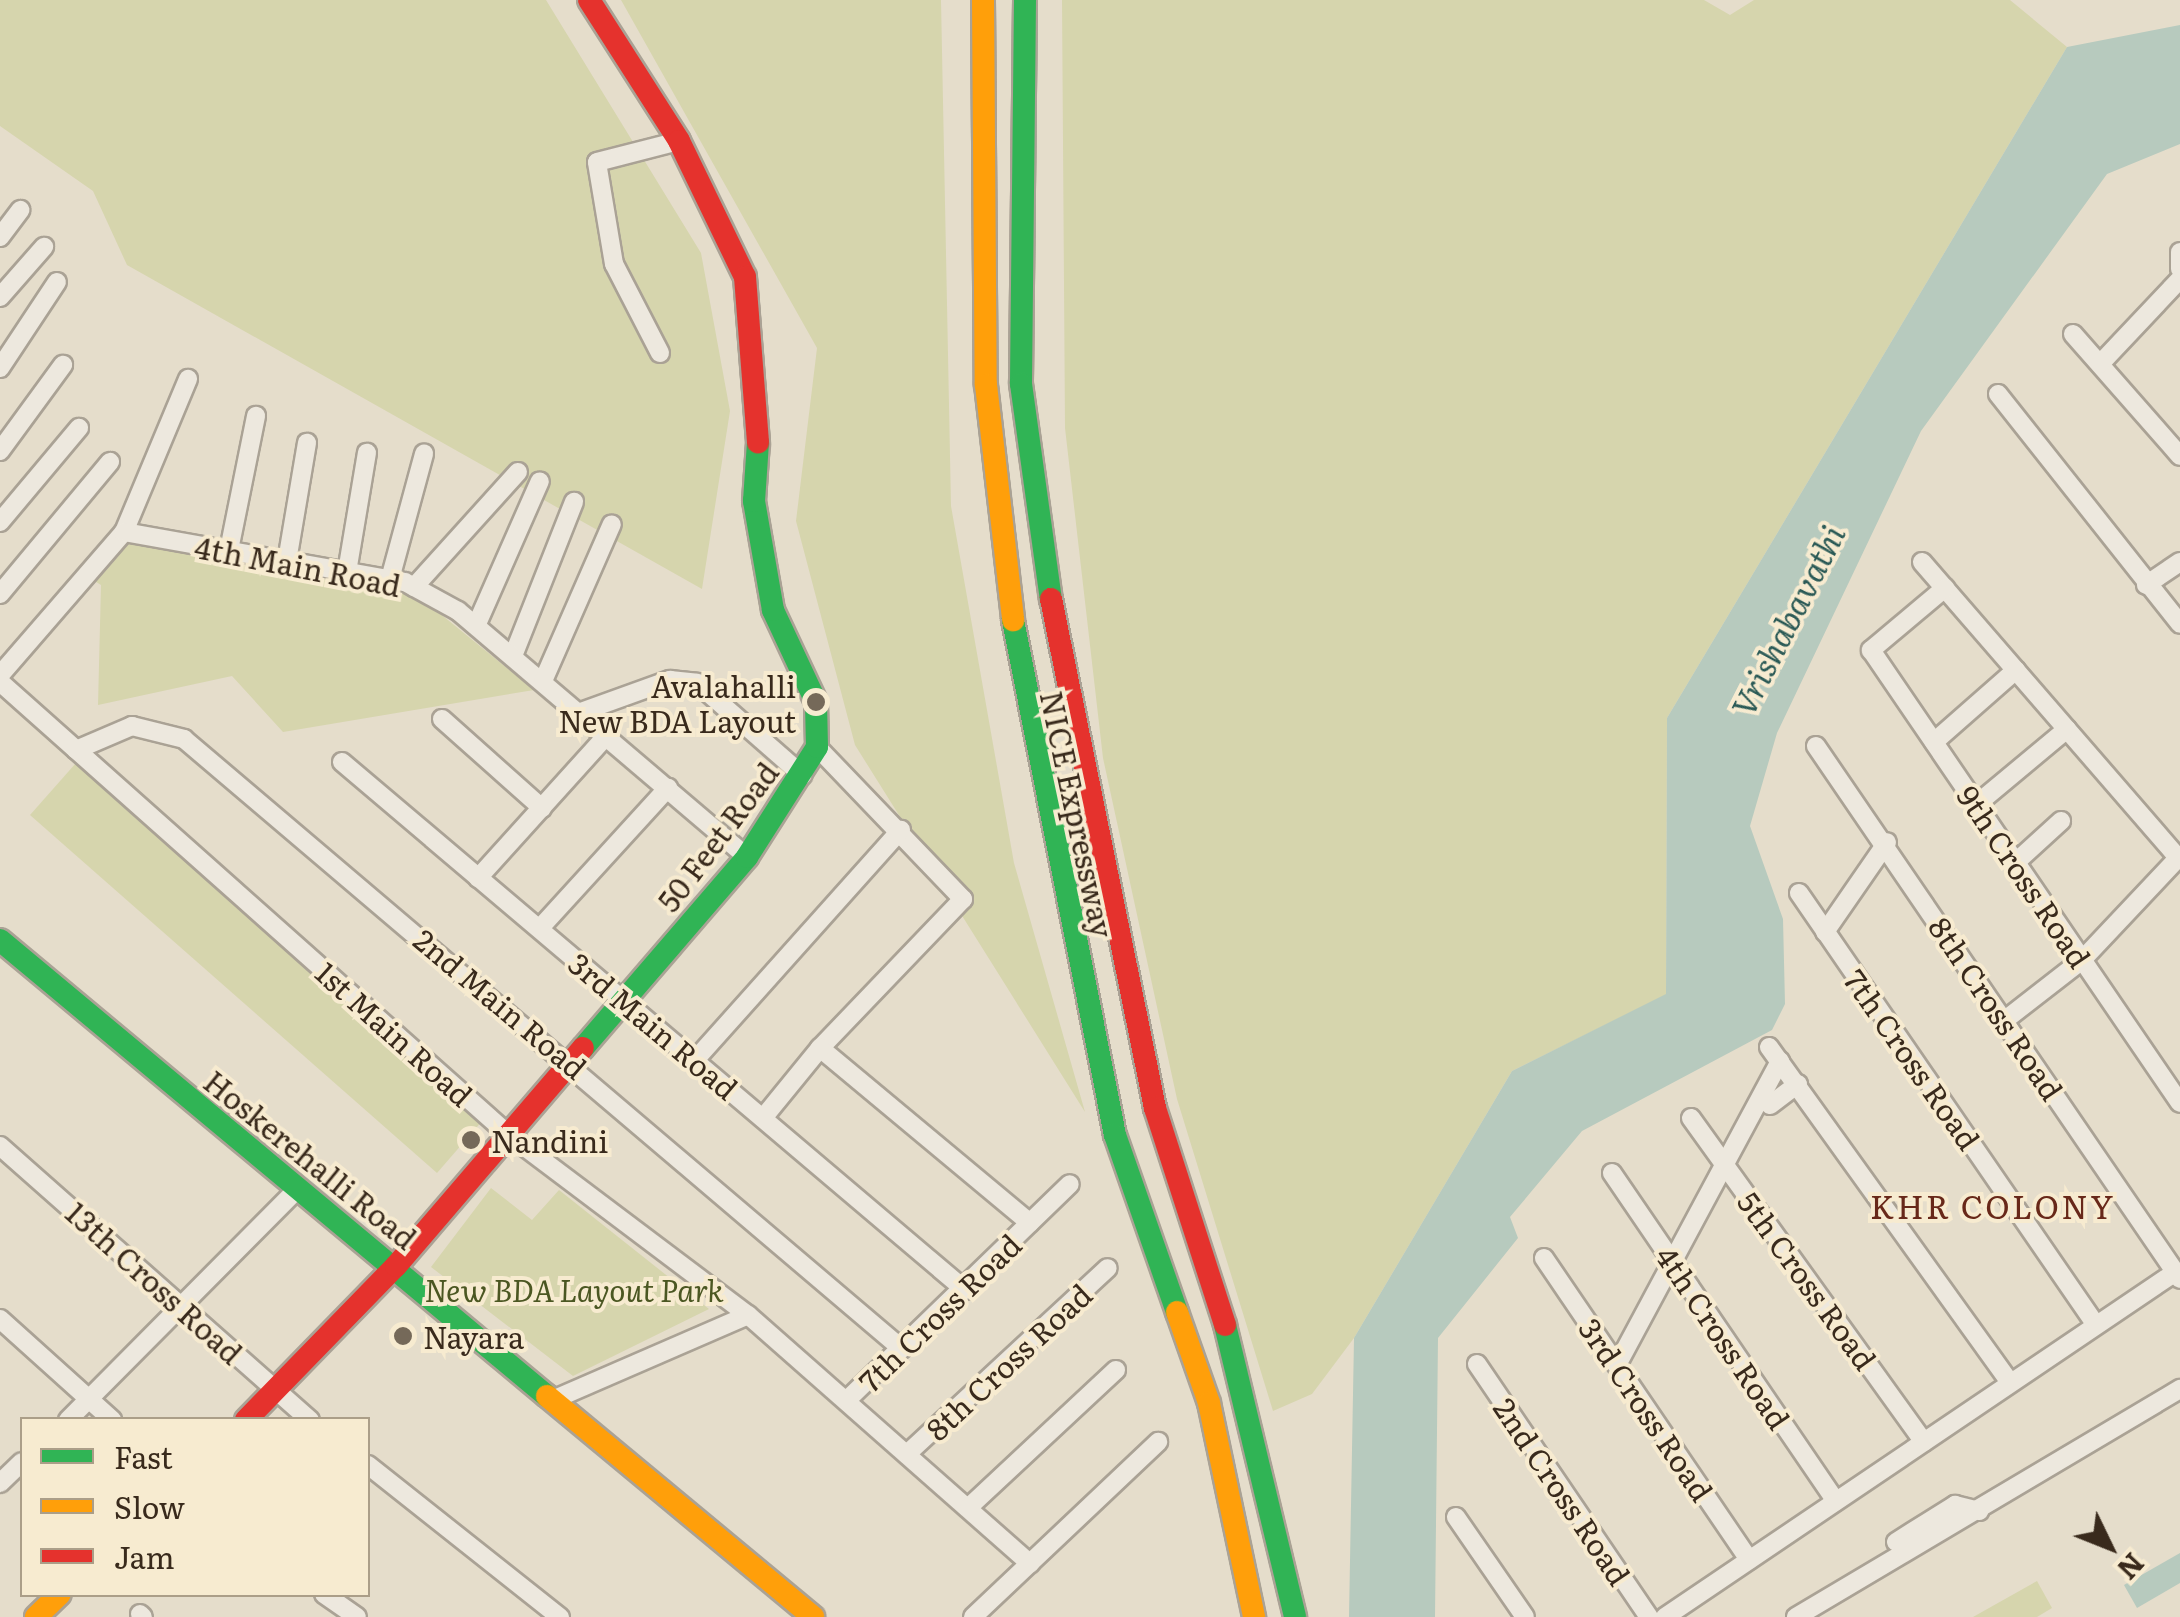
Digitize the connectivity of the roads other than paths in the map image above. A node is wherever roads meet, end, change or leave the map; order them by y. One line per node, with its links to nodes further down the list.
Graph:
1 (589, 0): 4 (main road, 50 Feet Road)
2 (983, 0): 136 (main road, NICE Expressway)
3 (1026, 0): 137 (main road, NICE Expressway)
4 (679, 141): 14 (street); 56 (main road, 50 Feet Road)
5 (20, 210): 6 (street)
6 (0, 237)
7 (44, 247): 12 (street)
8 (2180, 252): 9 (street)
9 (2180, 268)
10 (2180, 279): 15 (street)
11 (57, 282): 17 (street)
12 (0, 296)
13 (2073, 334): 15 (street)
14 (660, 353)
15 (2100, 364): 23 (street)
16 (63, 365): 24 (street)
17 (0, 368)
18 (188, 379): 33 (street)
19 (1998, 394): 40 (street)
20 (256, 416): 34 (street)
21 (78, 428): 31 (street)
22 (307, 443): 35 (street)
23 (2176, 444)
24 (0, 451)
25 (367, 453): 38 (street)
26 (424, 454): 39 (street)
27 (110, 462): 43 (street)
28 (518, 472): 41 (street)
29 (540, 481): 45 (street)
30 (574, 502): 46 (street)
31 (0, 522)
32 (612, 524): 49 (street)
33 (124, 532): 34 (street, 4th Main Road); 48 (street)
34 (229, 550): 35 (street, 4th Main Road)
35 (287, 561): 38 (street, 4th Main Road)
36 (1922, 562): 42 (street)
37 (2180, 562): 40 (street)
38 (347, 572): 39 (street, 4th Main Road)
39 (390, 579): 41 (street, 4th Main Road)
40 (2146, 585): 44 (street)
41 (414, 587): 45 (street, 4th Main Road)
42 (1945, 588): 47 (street); 54 (street, 9th Cross Road)
43 (0, 594)
44 (2180, 624)
45 (476, 626): 46 (street, 4th Main Road)
46 (513, 656): 49 (street, 4th Main Road)
47 (2016, 670): 52 (street); 54 (street)
48 (0, 679): 57 (street, 1st Main Road)
49 (544, 681): 50 (street, 4th Main Road)
50 (581, 712): 53 (street, 4th Main Road); 59 (street)
51 (442, 718): 62 (street)
52 (2066, 729): 61 (street); 67 (street)
53 (608, 734): 60 (street, 4th Main Road); 62 (street)
54 (1934, 742): 61 (street, 9th Cross Road)
55 (1816, 746): 65 (street, 8th Cross Road)
56 (817, 748): 59 (main road, 50 Feet Road); 64 (street)
57 (76, 750): 79 (street, 2nd Main Road); 85 (street, 1st Main Road)
58 (342, 762): 69 (street, 3rd Main Road)
59 (802, 775): 66 (main road, 50 Feet Road)
60 (668, 788): 66 (street, 4th Main Road); 71 (street)
61 (1977, 804): 68 (street, 9th Cross Road)
62 (542, 808): 69 (street)
63 (2061, 822): 68 (street)
64 (901, 830): 77 (street); 78 (street)
65 (1886, 842): 72 (street); 76 (street, 8th Cross Road)
66 (747, 857): 75 (main road, 50 Feet Road)
67 (2179, 858): 74 (street)
68 (2016, 862): 74 (street, 9th Cross Road)
69 (478, 878): 71 (street, 3rd Main Road)
70 (1798, 892): 72 (street, 7th Cross Road)
71 (540, 928): 75 (street, 3rd Main Road)
72 (1825, 932): 101 (street, 7th Cross Road)
73 (0, 940): 90 (main road, Hoskerehalli Road)
74 (2082, 960): 76 (street); 81 (street, 9th Cross Road)
75 (624, 1000): 78 (street, 3rd Main Road); 79 (main road, 50 Feet Road)
76 (2005, 1020): 96 (street, 8th Cross Road)
77 (820, 1048): 83 (street); 91 (street)
78 (695, 1060): 83 (street, 3rd Main Road)
79 (572, 1062): 85 (main road, 50 Feet Road); 102 (street, 2nd Main Road)
80 (1798, 1084): 82 (street); 87 (street); 106 (street)
81 (2180, 1103)
82 (1770, 1105)
83 (762, 1118): 97 (street, 3rd Main Road)
84 (1691, 1118): 87 (street, 5th Cross Road)
85 (509, 1134): 94 (main road, 50 Feet Road); 99 (street, 1st Main Road)
86 (0, 1146): 98 (street, 13th Cross Road)
87 (1724, 1164): 93 (street); 117 (street, 5th Cross Road)
88 (1612, 1173): 93 (street, 4th Cross Road)
89 (1070, 1184): 91 (street, 7th Cross Road)
90 (297, 1189): 94 (main road, Hoskerehalli Road); 98 (street)
91 (1030, 1223): 97 (street, 7th Cross Road)
92 (1544, 1258): 104 (street, 3rd Cross Road)
93 (1672, 1262): 104 (street); 122 (street, 4th Cross Road)
94 (396, 1266): 108 (main road, 50 Feet Road); 110 (main road, Hoskerehalli Road)
95 (1108, 1268): 118 (street, 8th Cross Road)
96 (2177, 1276): 101 (street)
97 (964, 1290): 102 (street, 7th Cross Road)
98 (180, 1298): 108 (street, 13th Cross Road); 109 (street)
99 (748, 1315): 110 (street); 111 (street, 1st Main Road)
100 (0, 1319): 109 (street)
101 (2096, 1325): 106 (street)
102 (902, 1349): 111 (street, 7th Cross Road)
103 (1477, 1364): 139 (street, 2nd Cross Road)
104 (1617, 1365): 127 (street, 3rd Cross Road)
105 (1116, 1370): 123 (street)
106 (2010, 1383): 117 (street)
107 (2180, 1390): 124 (street)
108 (275, 1392): 114 (main road, 50 Feet Road); 115 (street, 13th Cross Road)
109 (92, 1397): 112 (street); 113 (street)
110 (555, 1400): 134 (main road, Hoskerehalli Road)
111 (847, 1400): 118 (street, 1st Main Road)
112 (71, 1417)
113 (109, 1417)
114 (249, 1417)
115 (306, 1417)
116 (1158, 1442): 128 (street)
117 (1924, 1442): 122 (street)
118 (908, 1454): 123 (street, 1st Main Road)
119 (20, 1464): 121 (street)
120 (370, 1467): 133 (street)
121 (0, 1483)
122 (1836, 1501): 127 (street)
123 (970, 1507): 128 (street, 1st Main Road)
124 (1979, 1510): 126 (street); 141 (street)
125 (1456, 1516): 138 (street)
126 (1896, 1542)
127 (1749, 1560): 140 (street)
128 (1030, 1564): 135 (street)
129 (57, 1597): 131 (main road)
130 (328, 1597): 132 (street)
131 (36, 1617)
132 (356, 1617)
133 (560, 1617)
134 (813, 1617)
135 (972, 1617)
136 (1254, 1617)
137 (1295, 1617)
138 (1526, 1617)
139 (1649, 1617)
140 (1665, 1617)
141 (1796, 1617)

